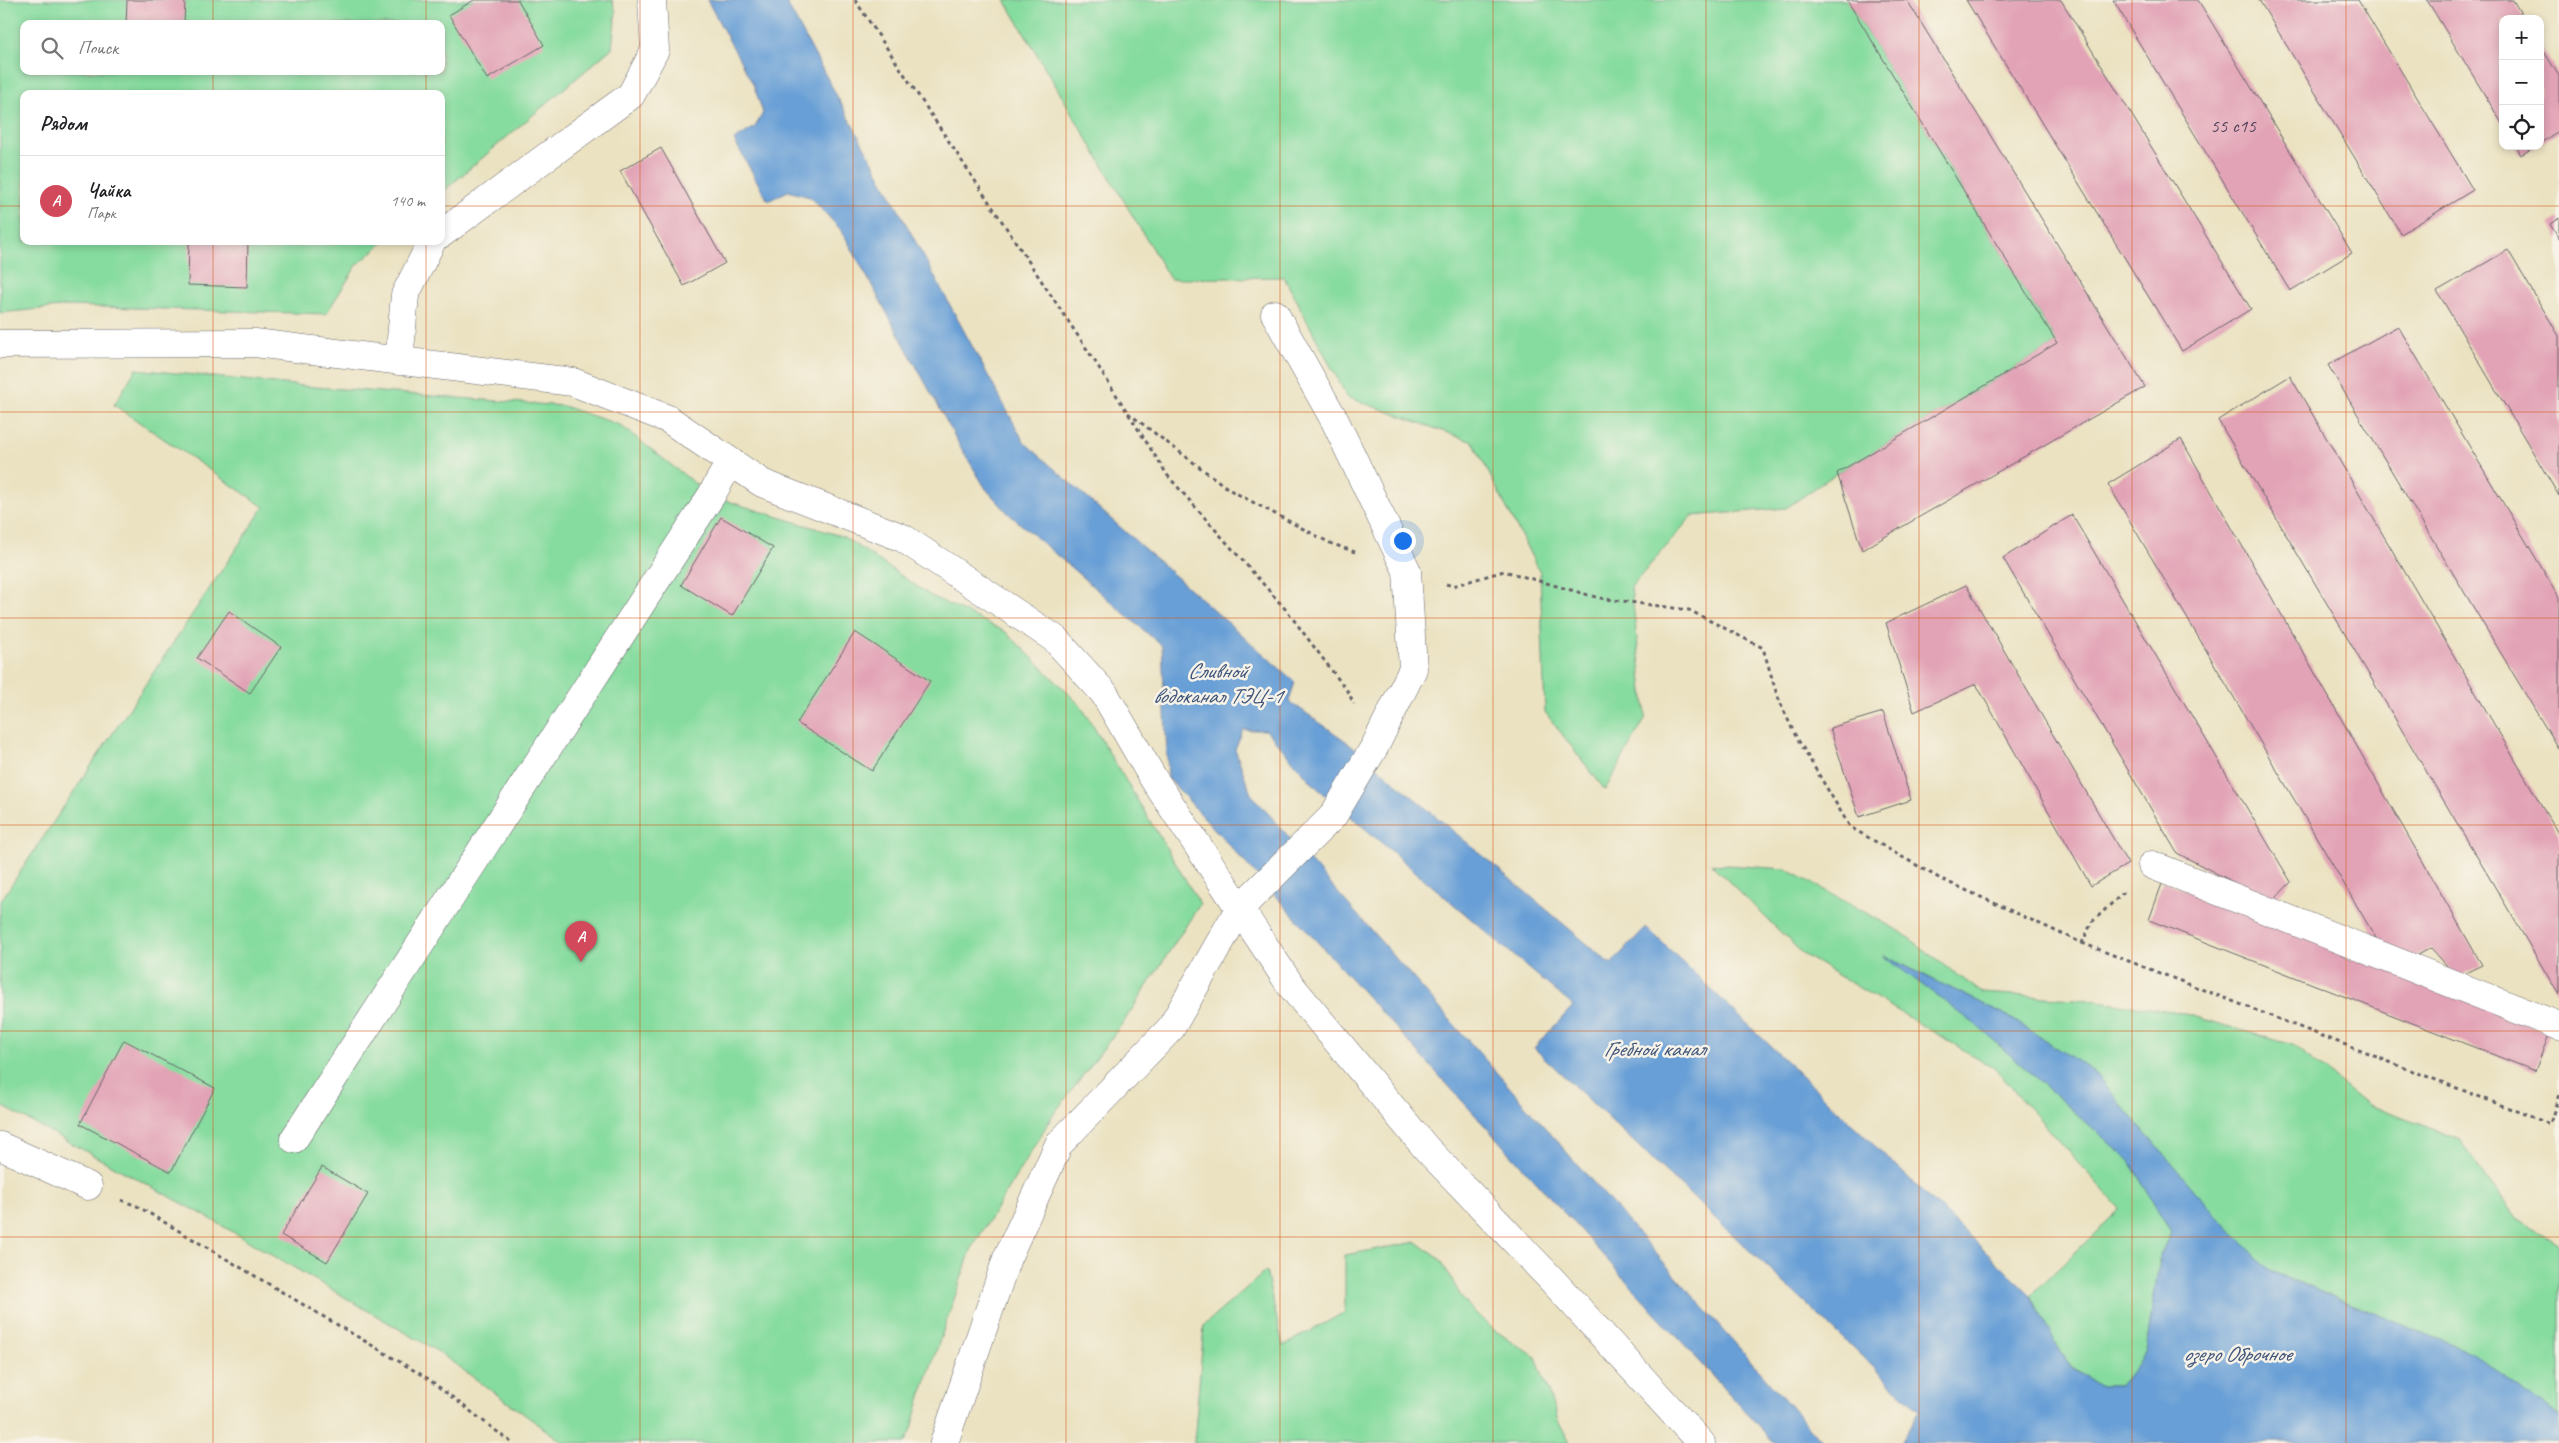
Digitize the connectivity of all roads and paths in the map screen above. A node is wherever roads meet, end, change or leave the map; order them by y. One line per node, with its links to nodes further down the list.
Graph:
1 (652, 0): 3 (street)
2 (855, 0): 8 (path)
3 (445, 231)
4 (430, 245): 7 (street)
5 (1275, 314): 10 (street)
6 (0, 344): 7 (street)
7 (399, 361): 9 (street)
8 (1128, 413): 10 (path); 11 (path)
9 (730, 462): 13 (street); 17 (street)
10 (1407, 571): 11 (street); 14 (path)
11 (1375, 746): 13 (street)
12 (2152, 865): 14 (path); 15 (street)
13 (1238, 909): 21 (street); 22 (street)
14 (2082, 943): 16 (path)
15 (2559, 1026)
16 (2559, 1094)
17 (294, 1139)
18 (0, 1146): 19 (street)
19 (88, 1186): 20 (path)
20 (510, 1442)
21 (944, 1443)
22 (1701, 1443)

